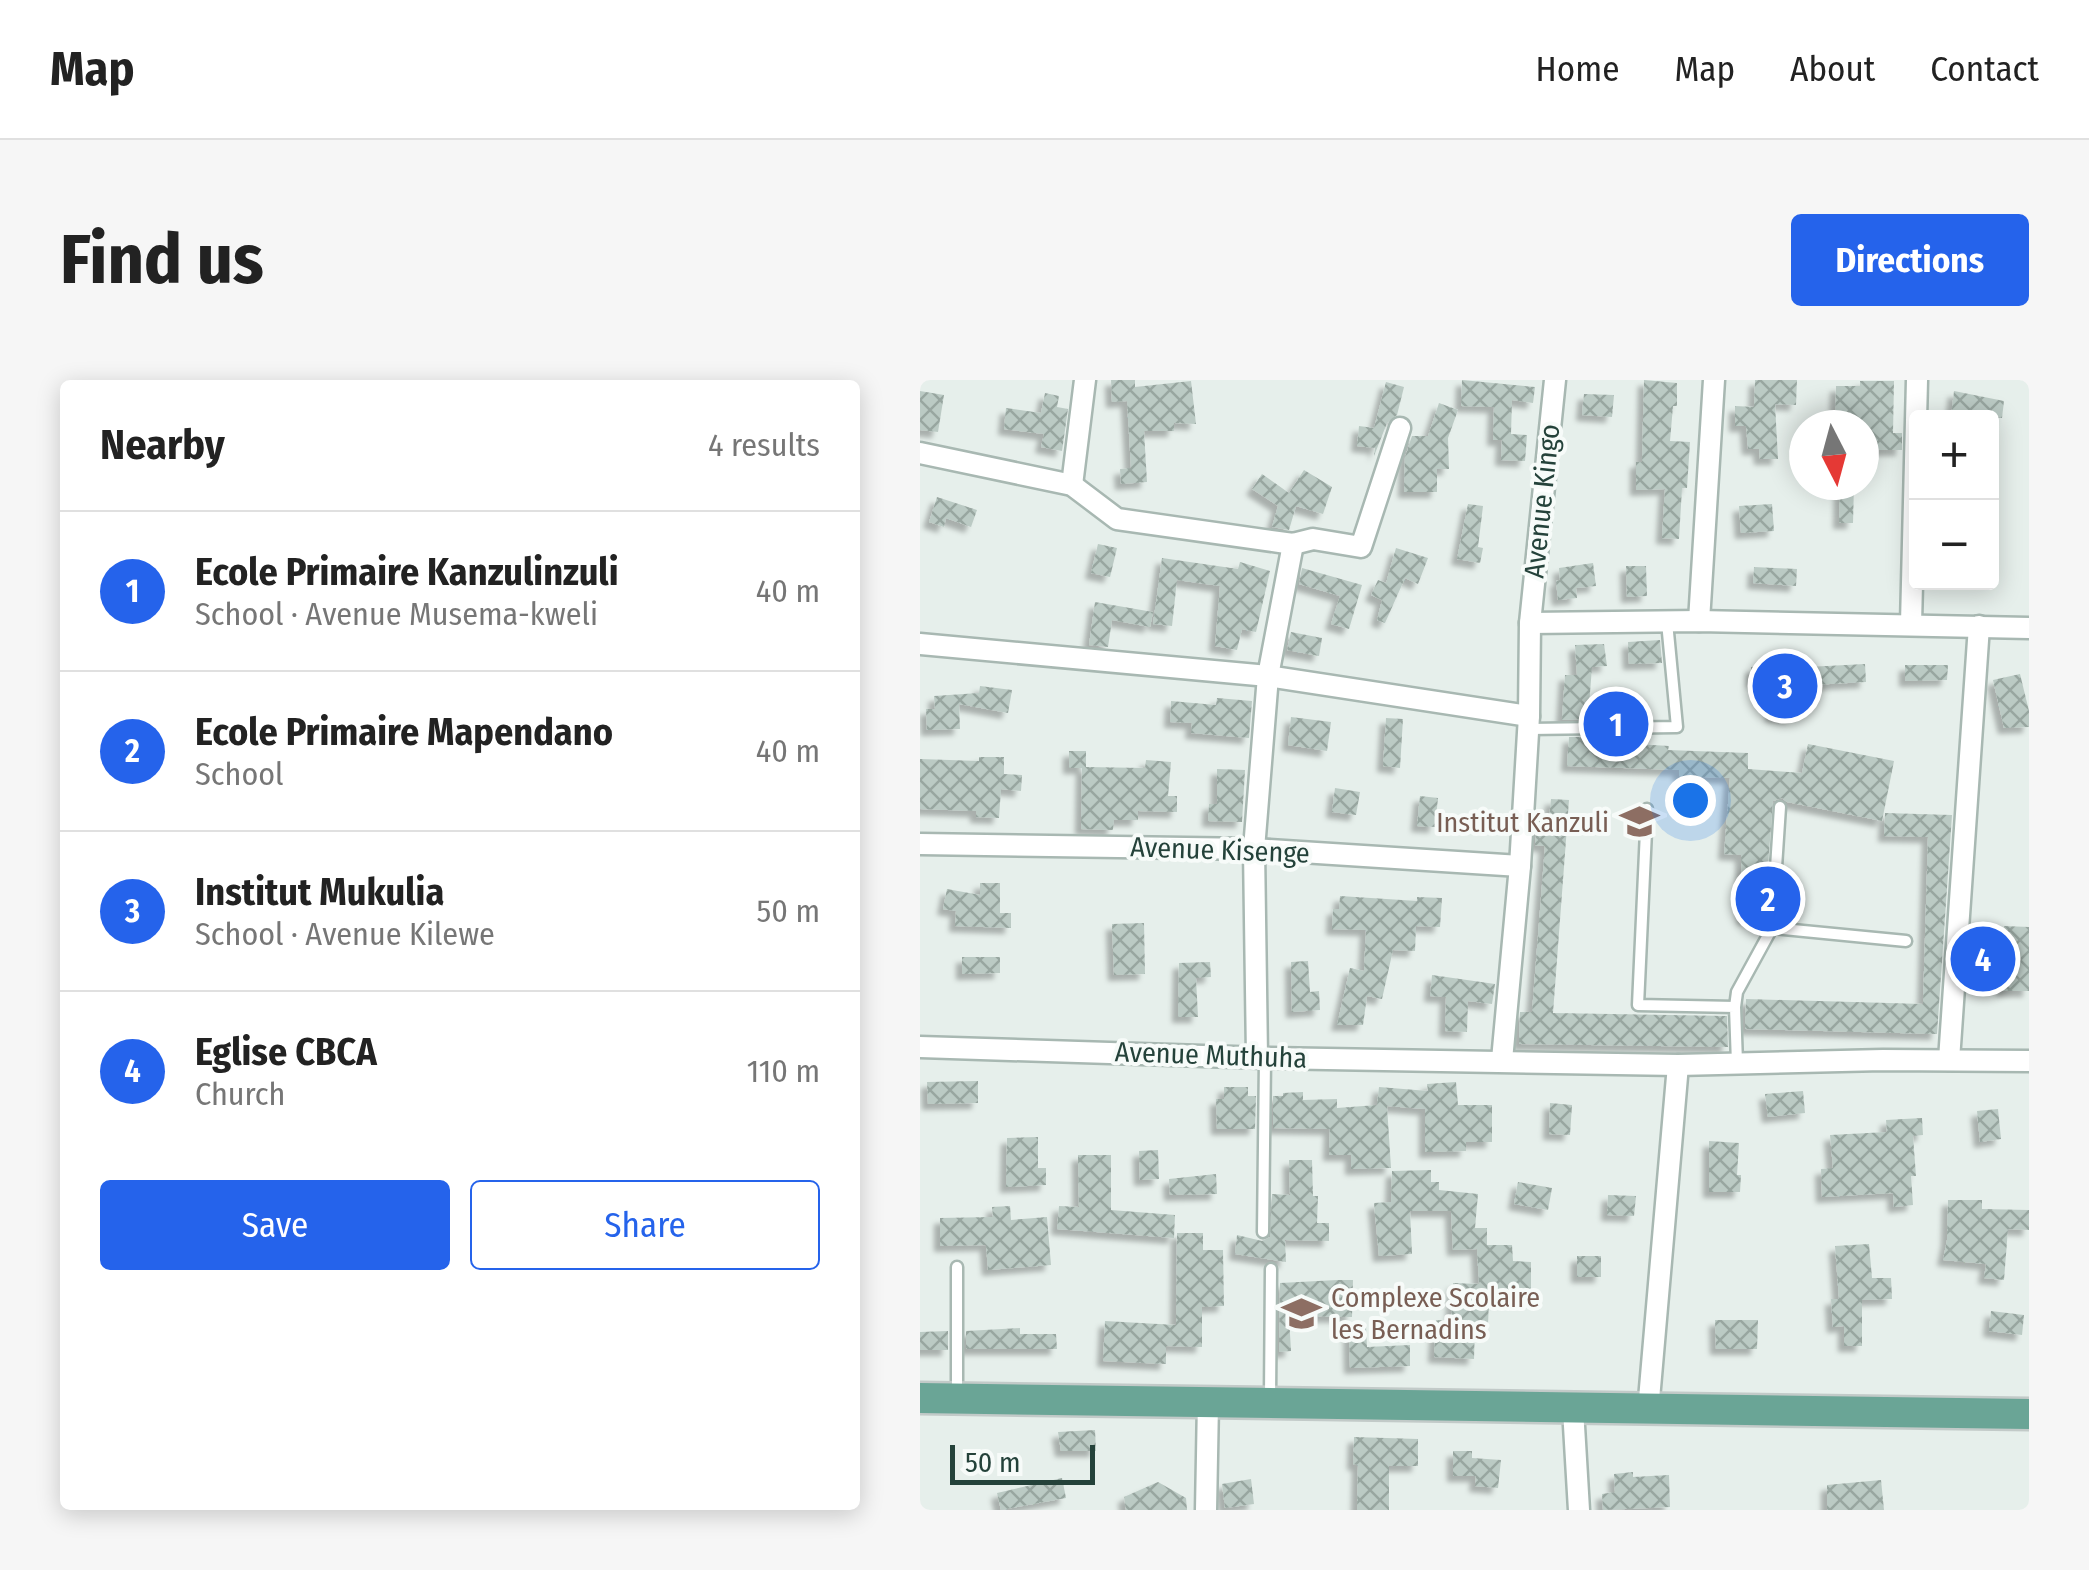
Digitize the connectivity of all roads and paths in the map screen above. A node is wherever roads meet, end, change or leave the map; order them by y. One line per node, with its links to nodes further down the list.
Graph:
1 (1086, 380): 7 (street)
2 (1555, 380): 11 (street, Avenue Kingo)
3 (1714, 380): 9 (street)
4 (1918, 380): 12 (street)
5 (1400, 428): 8 (street)
6 (920, 453): 7 (street)
7 (1072, 486): 8 (street)
8 (1293, 544): 16 (street)
9 (1698, 621): 10 (street); 12 (street)
10 (1666, 622): 11 (street); 17 (lane)
11 (1530, 623): 17 (street, Avenue Kingo)
12 (1910, 624): 13 (street)
13 (1978, 626): 14 (street); 29 (street)
14 (2029, 628)
15 (920, 644): 16 (street)
16 (1268, 676): 17 (street); 21 (street)
17 (1528, 722): 22 (street, Avenue Kingo)
18 (1780, 807): 23 (lane)
19 (1647, 808): 25 (lane)
20 (920, 844): 21 (street, Avenue Kisenge)
21 (1254, 849): 22 (street, Avenue Kisenge); 27 (street)
22 (1520, 866): 28 (street, Avenue Kingo)
23 (1772, 928): 24 (lane); 25 (lane)
24 (1906, 941)
25 (1734, 1008): 31 (lane)
26 (920, 1047): 27 (street, Avenue Muthuha)
27 (1261, 1057): 28 (street, Avenue Muthuha); 33 (lane)
28 (1502, 1060): 32 (street, Avenue Muthuha)
29 (1948, 1060): 30 (street, Avenue Muthuha); 31 (street, Avenue Muthuha)
30 (2029, 1061)
31 (1737, 1063): 32 (street, Avenue Muthuha)
32 (1678, 1065): 41 (street)
33 (1264, 1232)
34 (957, 1267): 37 (lane)
35 (1271, 1269): 39 (lane)
36 (920, 1398): 37 (main road)
37 (957, 1399): 38 (main road)
38 (1208, 1402): 39 (main road); 43 (street)
39 (1270, 1404): 40 (main road)
40 (1573, 1409): 41 (main road); 44 (street)
41 (1648, 1411): 42 (main road)
42 (2029, 1414)
43 (1206, 1510)
44 (1579, 1510)

